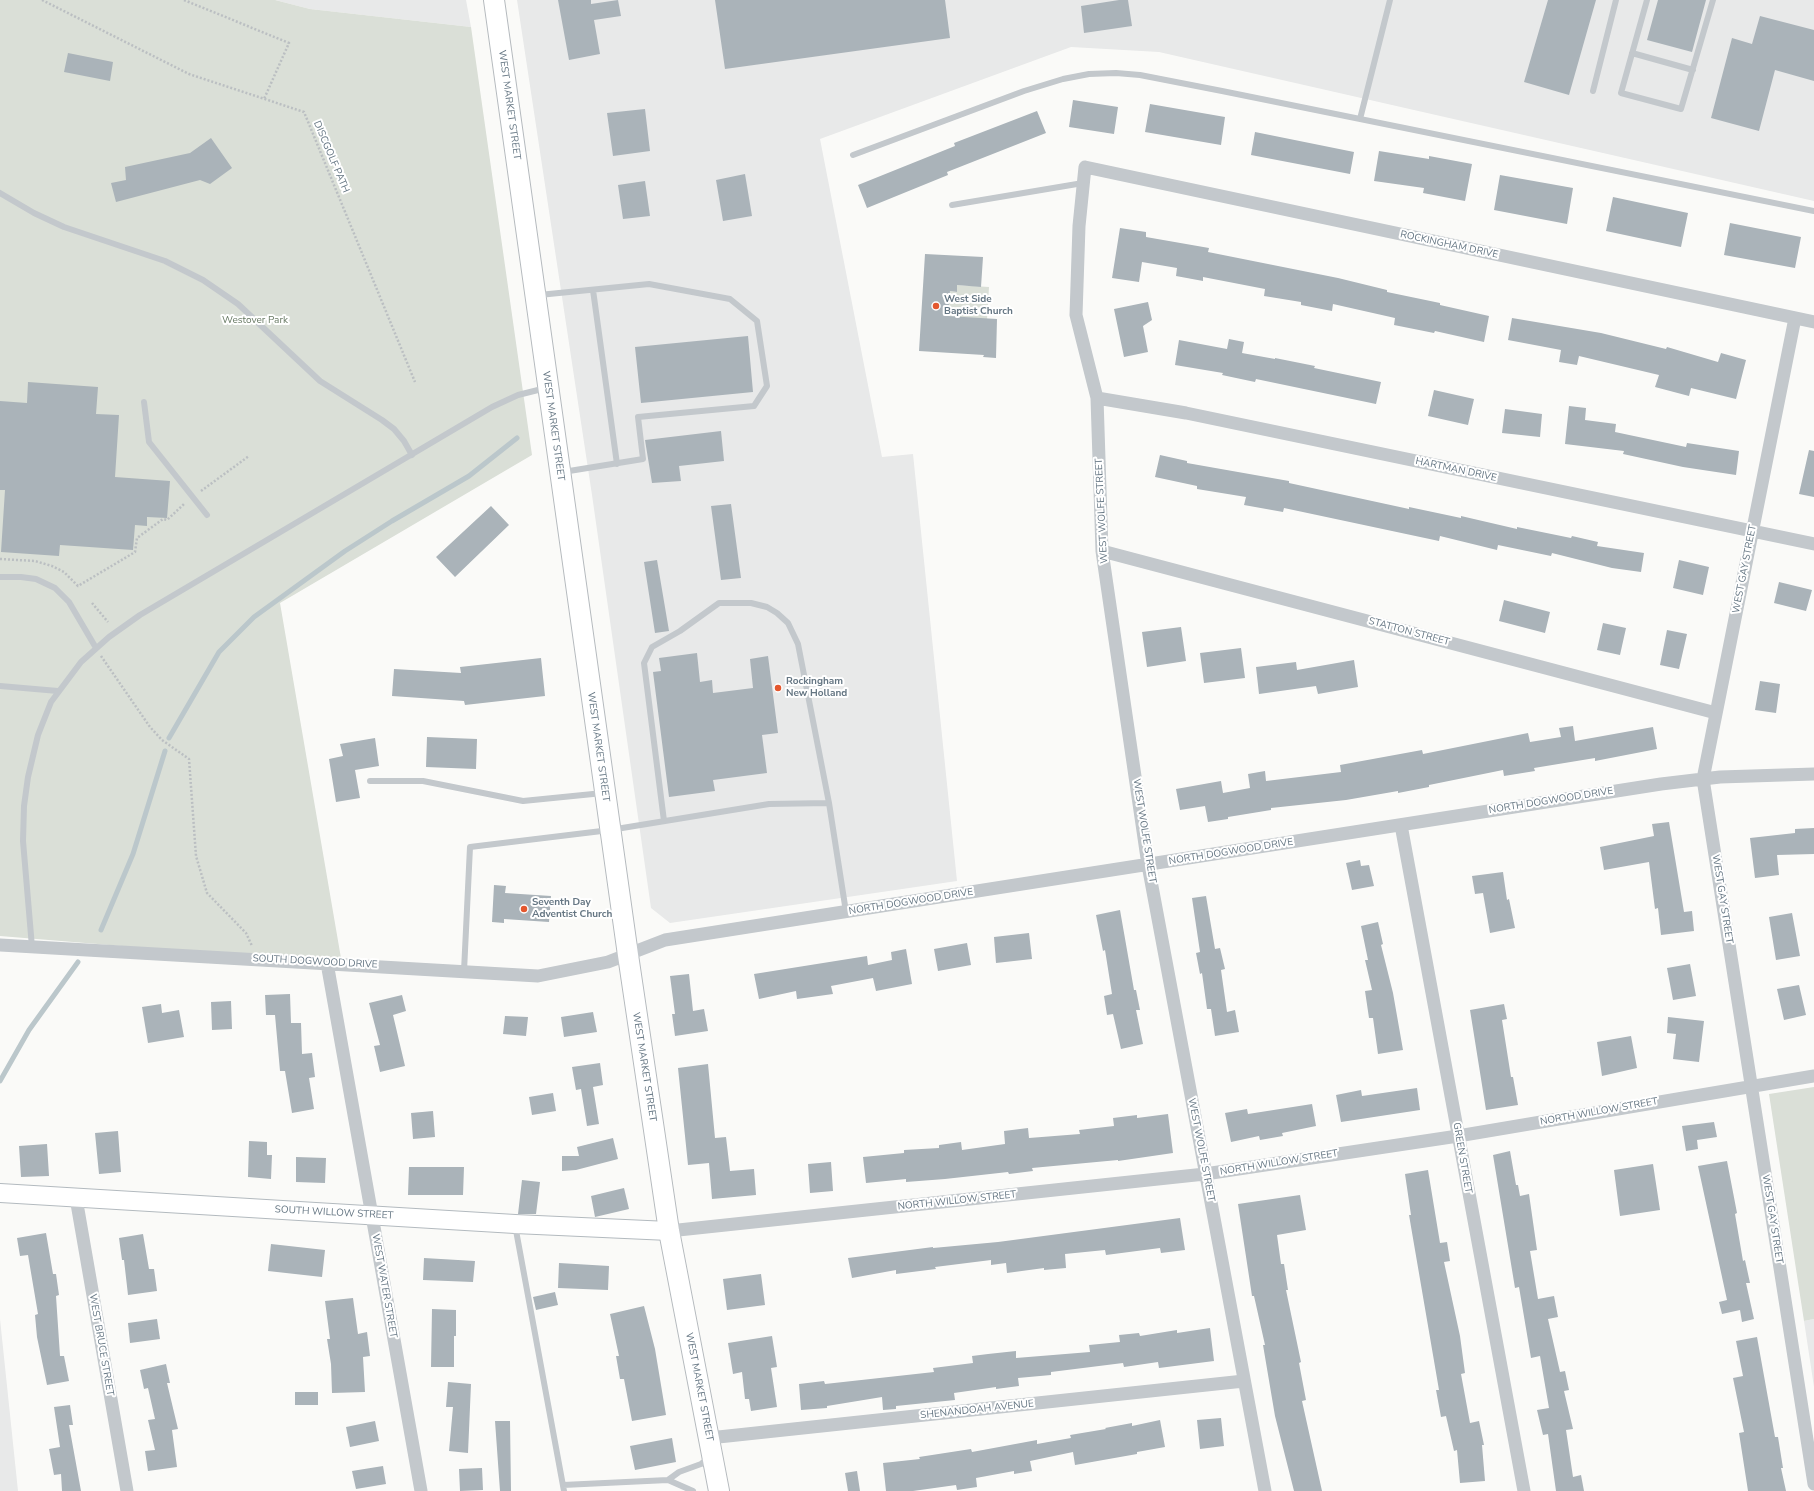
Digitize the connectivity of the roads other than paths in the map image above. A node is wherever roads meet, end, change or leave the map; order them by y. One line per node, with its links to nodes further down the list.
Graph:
1 (494, 0): 17 (main road, WEST MARKET STREET)
2 (1390, 0): 9 (lane)
3 (1616, 0): 8 (lane)
4 (1647, 0): 6 (lane)
5 (1713, 0): 7 (lane)
6 (1632, 53): 7 (lane); 7 (lane)
7 (1693, 70)
8 (1593, 91)
9 (1360, 119): 10 (lane); 15 (lane)
10 (853, 155)
11 (1085, 167): 12 (street, WEST WOLFE STREET); 18 (street, ROCKINGHAM DRIVE)
12 (1083, 183): 14 (lane); 21 (street, WEST WOLFE STREET)
13 (0, 193): 23 (lane)
14 (952, 205)
15 (1814, 211)
16 (593, 290): 17 (lane); 24 (lane); 24 (lane)
17 (535, 295): 20 (main road, WEST MARKET STREET)
18 (1795, 318): 19 (street, ROCKINGHAM DRIVE); 27 (street, WEST GAY STREET)
19 (1814, 322)
20 (548, 388): 23 (lane); 25 (main road, WEST MARKET STREET)
21 (1097, 398): 27 (street, HARTMAN DRIVE); 29 (street, WEST WOLFE STREET)
22 (144, 402): 26 (lane)
23 (412, 455): 31 (lane)
24 (617, 464): 25 (lane)
25 (560, 473): 38 (main road, WEST MARKET STREET)
26 (207, 515)
27 (1752, 532): 28 (street, HARTMAN DRIVE); 34 (street, WEST GAY STREET)
28 (1814, 544)
29 (1102, 551): 34 (street, STATTON STREET); 43 (street, WEST WOLFE STREET)
30 (0, 576): 31 (lane)
31 (96, 648): 33 (lane)
32 (0, 686): 33 (lane)
33 (58, 691): 46 (lane)
34 (1716, 713): 36 (street, WEST GAY STREET)
35 (1814, 774): 36 (street, NORTH DOGWOOD DRIVE)
36 (1703, 779): 41 (street, NORTH DOGWOOD DRIVE); 51 (street, WEST GAY STREET)
37 (370, 781): 38 (lane)
38 (605, 792): 42 (main road, WEST MARKET STREET)
39 (829, 803): 40 (lane); 40 (lane); 44 (lane)
40 (664, 821): 42 (lane)
41 (1401, 825): 43 (street, NORTH DOGWOOD DRIVE); 52 (street, GREEN STREET)
42 (610, 830): 47 (main road, WEST MARKET STREET); 49 (lane)
43 (1148, 865): 44 (street, NORTH DOGWOOD DRIVE); 53 (street, WEST WOLFE STREET)
44 (846, 912): 47 (street, NORTH DOGWOOD DRIVE)
45 (0, 945): 46 (street, SOUTH DOGWOOD DRIVE)
46 (32, 947): 48 (street, SOUTH DOGWOOD DRIVE)
47 (628, 955): 49 (street, SOUTH DOGWOOD DRIVE); 58 (main road, WEST MARKET STREET)
48 (327, 963): 49 (street, SOUTH DOGWOOD DRIVE); 56 (street, WEST WATER STREET)
49 (464, 971)
50 (1814, 1076): 51 (street, NORTH WILLOW STREET)
51 (1751, 1086): 52 (street, NORTH WILLOW STREET); 62 (street, WEST GAY STREET)
52 (1458, 1136): 53 (street, NORTH WILLOW STREET); 69 (street, GREEN STREET)
53 (1206, 1174): 58 (street, NORTH WILLOW STREET); 59 (street, WEST WOLFE STREET)
54 (0, 1193): 55 (street, SOUTH WILLOW STREET)
55 (76, 1198): 56 (street, SOUTH WILLOW STREET); 64 (street, WEST BRUCE STREET)
56 (371, 1215): 57 (street, SOUTH WILLOW STREET); 65 (street, WEST WATER STREET)
57 (515, 1224): 58 (street, SOUTH WILLOW STREET); 63 (lane)
58 (669, 1231): 60 (main road, WEST MARKET STREET)
59 (1244, 1381): 60 (street, SHENANDOAH AVENUE); 68 (street, WEST WOLFE STREET)
60 (711, 1447): 61 (lane); 67 (main road, WEST MARKET STREET)
61 (668, 1480): 63 (lane); 66 (lane)
62 (1814, 1484)
63 (563, 1488)
64 (126, 1491)
65 (422, 1491)
66 (693, 1491)
67 (719, 1491)
68 (1265, 1491)
69 (1524, 1491)

